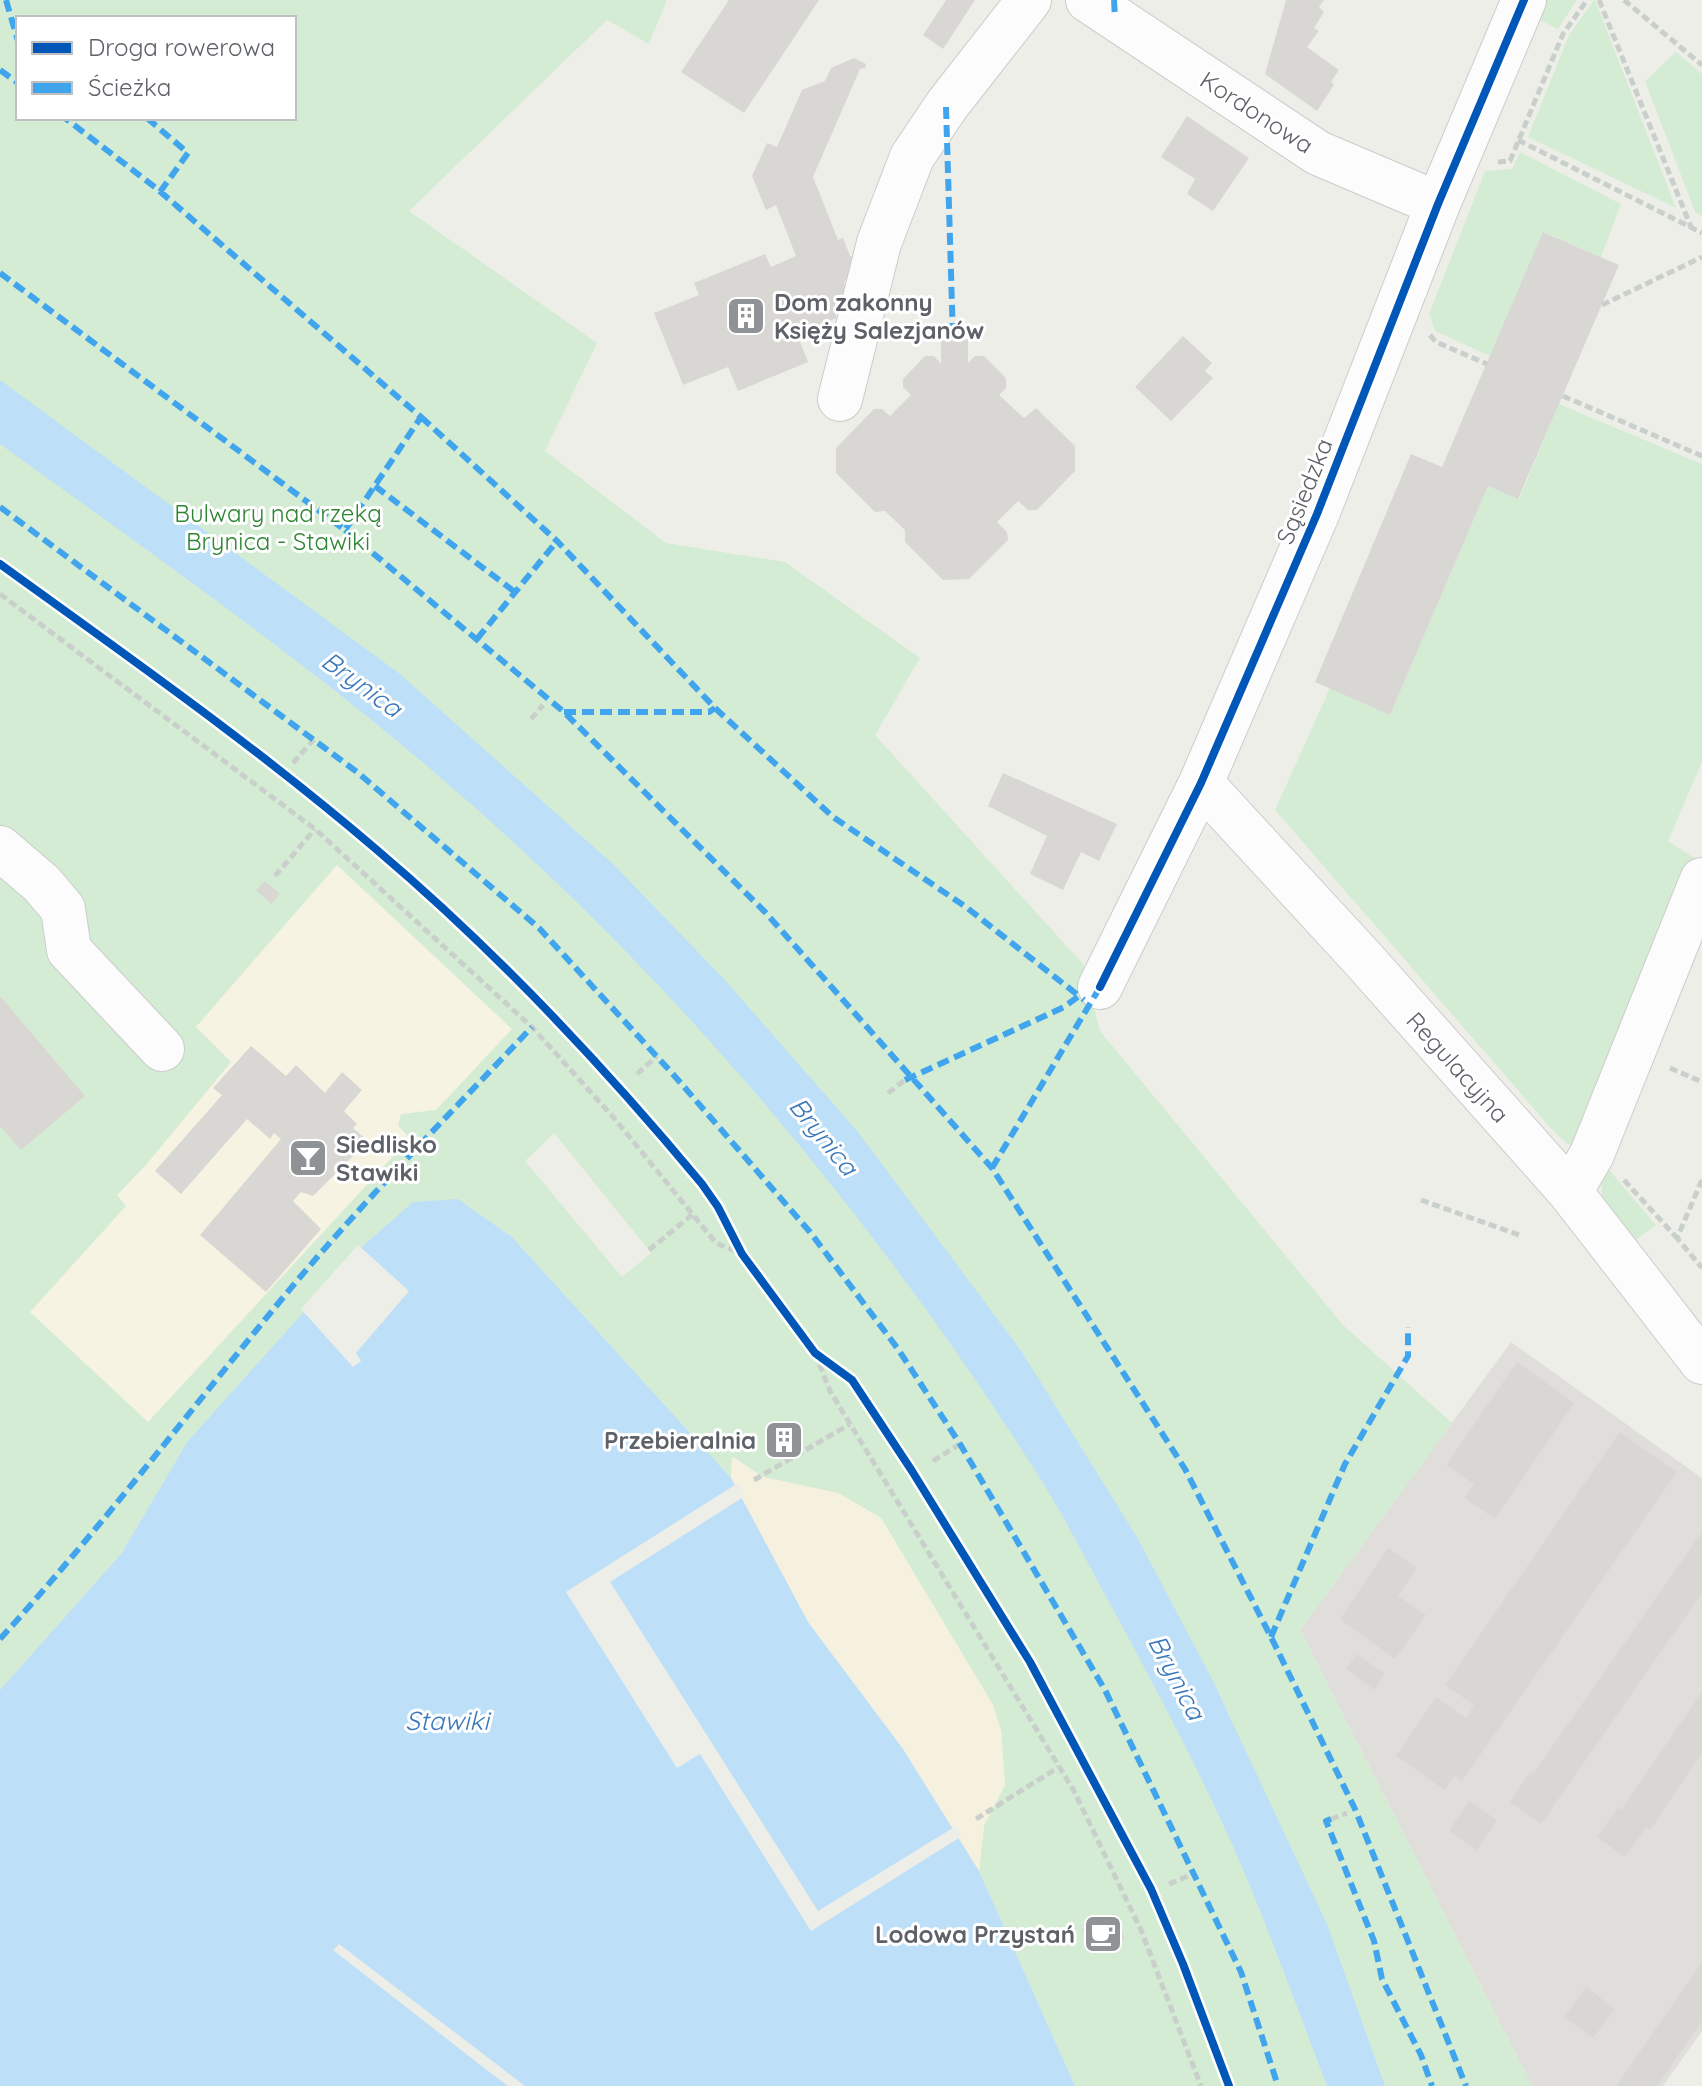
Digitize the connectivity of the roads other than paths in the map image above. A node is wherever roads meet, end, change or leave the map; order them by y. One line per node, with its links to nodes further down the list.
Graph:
1 (1029, 0): 5 (street)
2 (1088, 0): 4 (street, Kordonowa)
3 (1524, 0): 4 (street, Sąsiedzka)
4 (1438, 204): 6 (street, Sąsiedzka)
5 (840, 399)
6 (1201, 783): 9 (street, Sąsiedzka); 11 (street, Regulacyjna)
7 (0, 848): 10 (street)
8 (1702, 880): 11 (street)
9 (1100, 987)
10 (162, 1049)
11 (1570, 1192): 12 (street, Regulacyjna)
12 (1702, 1362)

